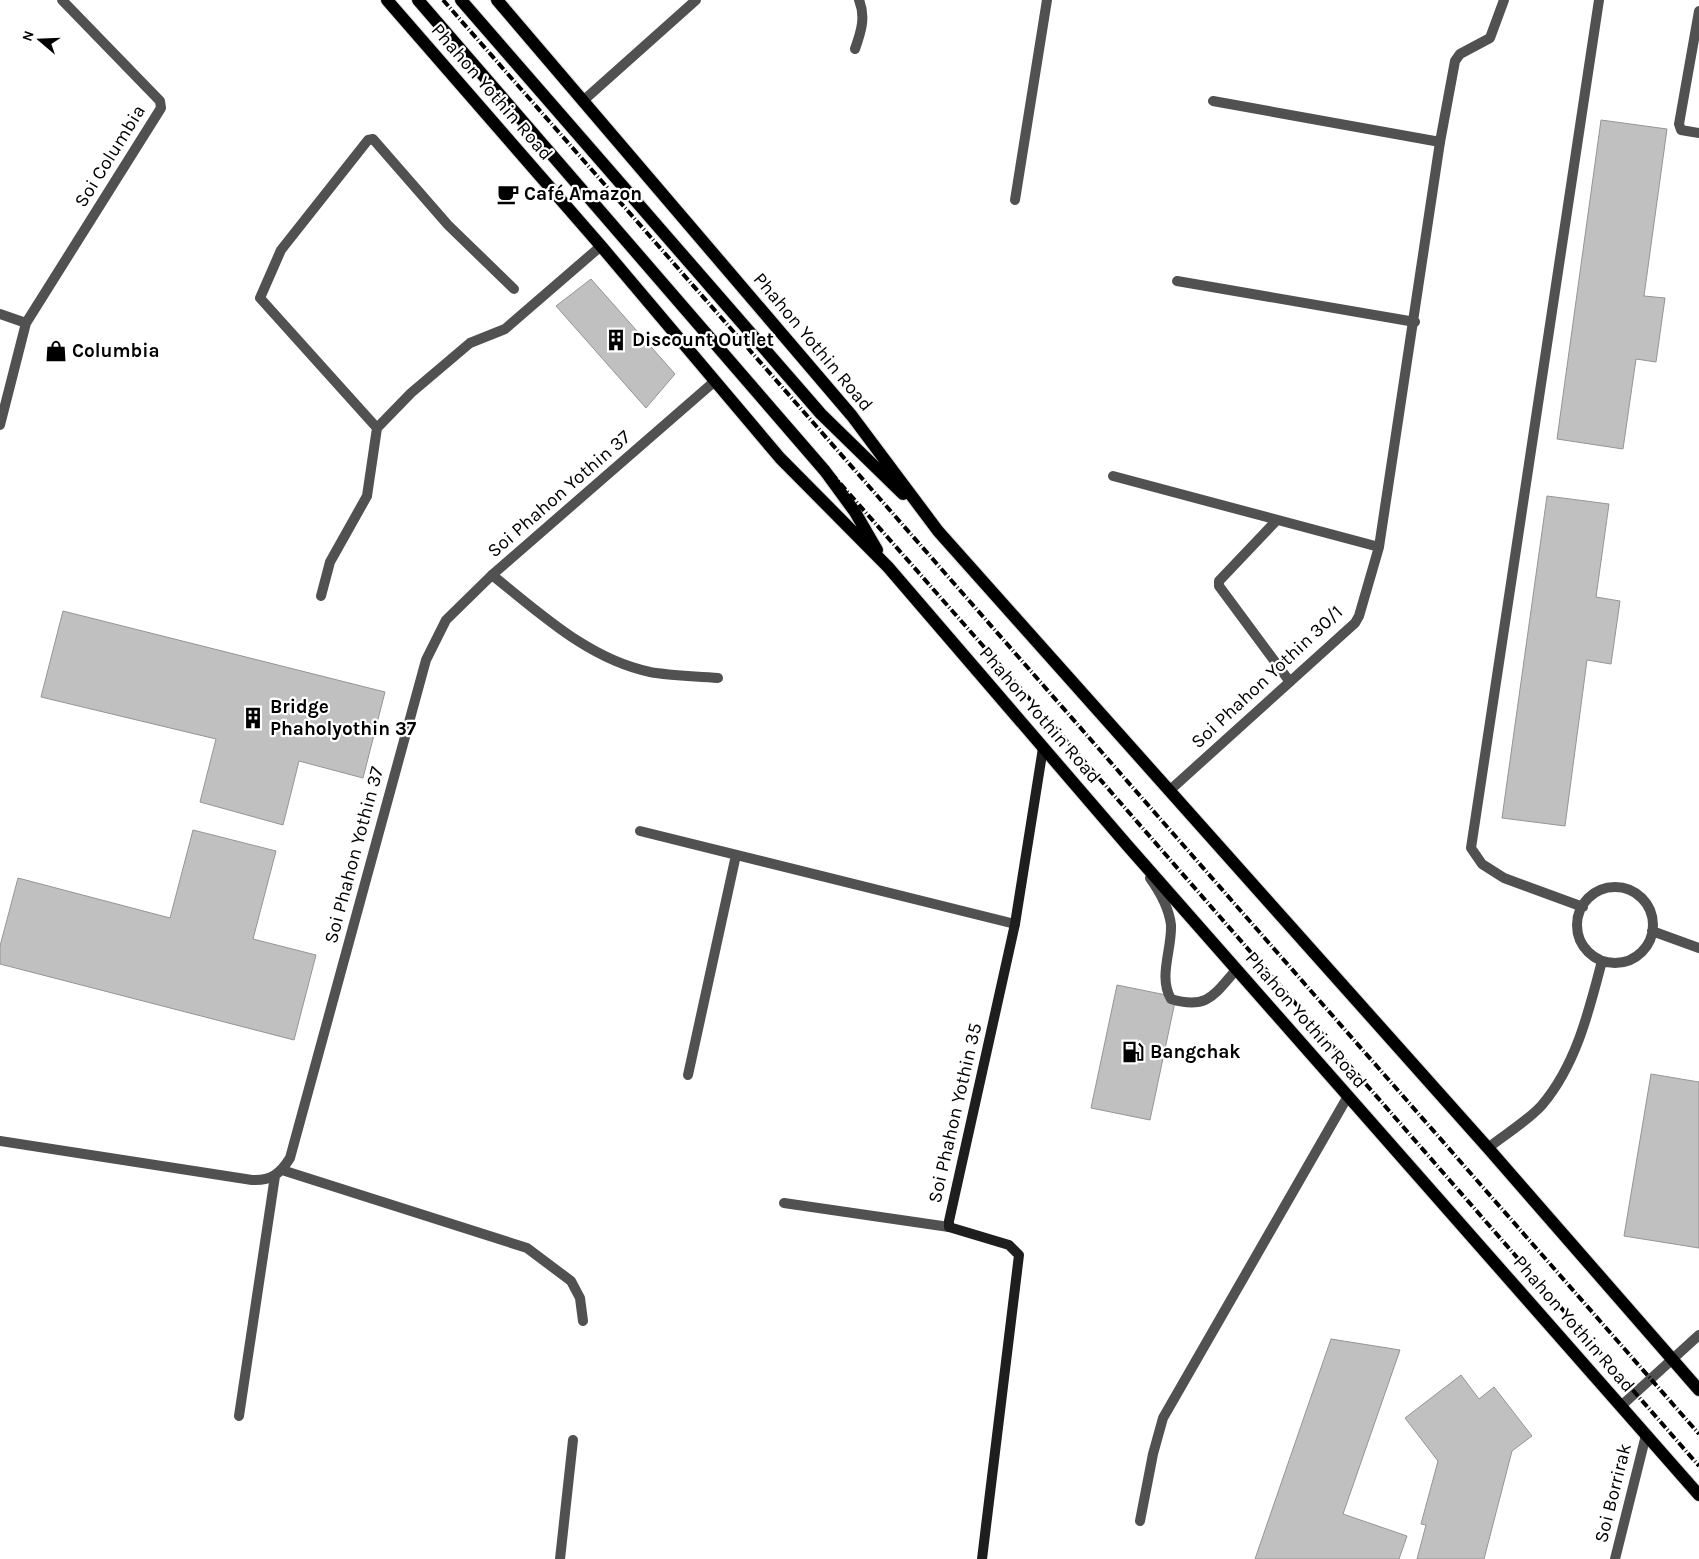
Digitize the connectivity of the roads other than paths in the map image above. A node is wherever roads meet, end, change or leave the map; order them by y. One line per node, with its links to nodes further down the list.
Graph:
1 (62, 0): 23 (street, Soi Columbia)
2 (387, 0): 18 (main road, Phahon Yothin Road)
3 (418, 0): 31 (main road, Phahon Yothin Road)
4 (461, 0): 29 (main road, Phahon Yothin Road)
5 (497, 0): 13 (main road, Phahon Yothin Road)
6 (696, 0): 13 (street)
7 (859, 0): 12 (street)
8 (1047, 0): 17 (street)
9 (1504, 0): 16 (street, Soi Phahon Yothin 30/1)
10 (1599, 0): 41 (street)
11 (1699, 11): 15 (street)
12 (855, 49)
13 (584, 100): 29 (main road, Phahon Yothin Road)
14 (1214, 101): 16 (street)
15 (1699, 133)
16 (1440, 142): 22 (street, Soi Phahon Yothin 30/1)
17 (1015, 200)
18 (601, 246): 24 (main road, Phahon Yothin Road); 26 (street)
19 (1178, 281): 22 (street)
20 (514, 289): 26 (street)
21 (0, 314): 23 (street)
22 (1414, 322): 30 (street, Soi Phahon Yothin 30/1)
23 (26, 323): 25 (street, Soi Columbia)
24 (716, 381): 31 (main road, Phahon Yothin Road); 32 (street, Soi Phahon Yothin 37)
25 (0, 424)
26 (377, 428): 33 (street)
27 (1113, 476): 28 (street)
28 (1278, 520): 30 (street); 35 (street)
29 (938, 531): 37 (main road, Phahon Yothin Road)
30 (1379, 547): 35 (street, Soi Phahon Yothin 30/1)
31 (888, 568): 36 (main road, Phahon Yothin Road)
32 (492, 575): 34 (street); 51 (street, Soi Phahon Yothin 37)
33 (321, 596)
34 (718, 678)
35 (1290, 682): 37 (street, Soi Phahon Yothin 30/1)
36 (1043, 748): 39 (main road, Phahon Yothin Road); 42 (street, Soi Phahon Yothin 35)
37 (1169, 791): 50 (main road, Phahon Yothin Road)
38 (640, 832): 40 (street)
39 (1127, 845): 46 (main road, Phahon Yothin Road); 46 (street)
40 (736, 856): 42 (street); 47 (street)
41 (1583, 907): 43 (street); 45 (street)
42 (1015, 924): 53 (street, Soi Phahon Yothin 35)
43 (1652, 931): 44 (street); 45 (street)
44 (1699, 948)
45 (1602, 961): 50 (street)
46 (1236, 970): 48 (main road, Phahon Yothin Road)
47 (688, 1074)
48 (1348, 1096): 58 (main road, Phahon Yothin Road); 63 (street)
49 (0, 1141): 51 (street)
50 (1488, 1148): 56 (main road, Phahon Yothin Road)
51 (278, 1173): 54 (street); 59 (street, Soi Phahon Yothin 37)
52 (784, 1203): 53 (street)
53 (949, 1227): 65 (street, Soi Phahon Yothin 35)
54 (583, 1321)
55 (1699, 1335): 56 (street)
56 (1672, 1359): 57 (main road, Phahon Yothin Road); 58 (street)
57 (1699, 1390)
58 (1621, 1406): 60 (main road, Phahon Yothin Road)
59 (239, 1416)
60 (1646, 1435): 62 (main road, Phahon Yothin Road); 66 (street, Soi Borrirak)
61 (573, 1440): 64 (street)
62 (1699, 1495)
63 (1140, 1521)
64 (560, 1559)
65 (982, 1559)
66 (1614, 1559)

